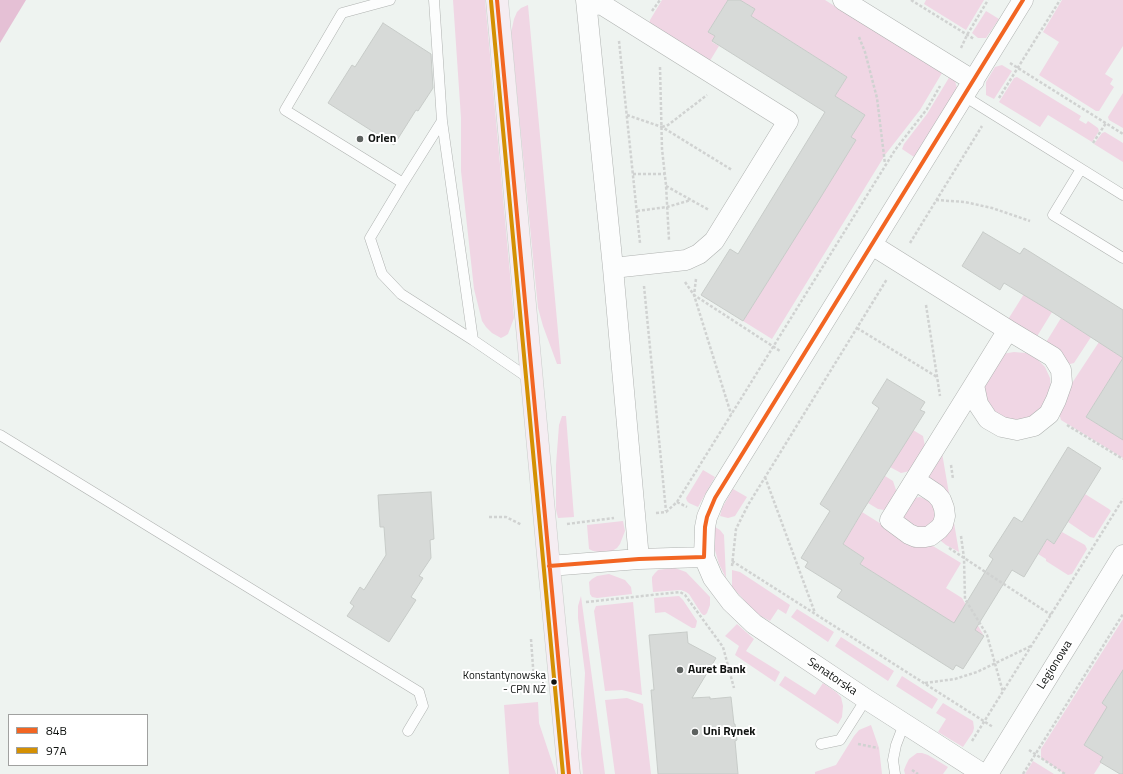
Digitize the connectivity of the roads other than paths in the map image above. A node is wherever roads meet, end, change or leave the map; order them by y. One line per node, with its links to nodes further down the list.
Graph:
1 (390, 0): 10 (lane)
2 (434, 0): 8 (lane)
3 (497, 0): 17 (main road)
4 (1023, 0): 7 (street)
5 (844, 1): 7 (street)
6 (587, 3): 14 (street); 14 (street)
7 (969, 89): 9 (lane); 12 (street)
8 (442, 122): 10 (lane); 16 (lane)
9 (1081, 169): 11 (lane); 13 (lane)
10 (403, 183): 16 (lane)
11 (1123, 195)
12 (872, 245): 15 (street); 22 (street)
13 (1123, 258)
14 (613, 268): 23 (street)
15 (1008, 330): 18 (street); 18 (street)
16 (473, 340): 17 (lane)
17 (532, 381): 24 (main road)
18 (974, 385): 20 (street)
19 (0, 436): 27 (lane)
20 (915, 480): 20 (street)
21 (1123, 555): 32 (street, Legionowa)
22 (704, 557): 23 (street); 25 (street, Senatorska)
23 (639, 559): 24 (street)
24 (549, 566): 29 (main road)
25 (866, 699): 26 (street, Senatorska); 28 (lane)
26 (904, 724): 30 (lane); 31 (street, Senatorska)
27 (408, 731)
28 (822, 744)
29 (569, 774)
30 (895, 774)
31 (983, 774)
32 (988, 774)

